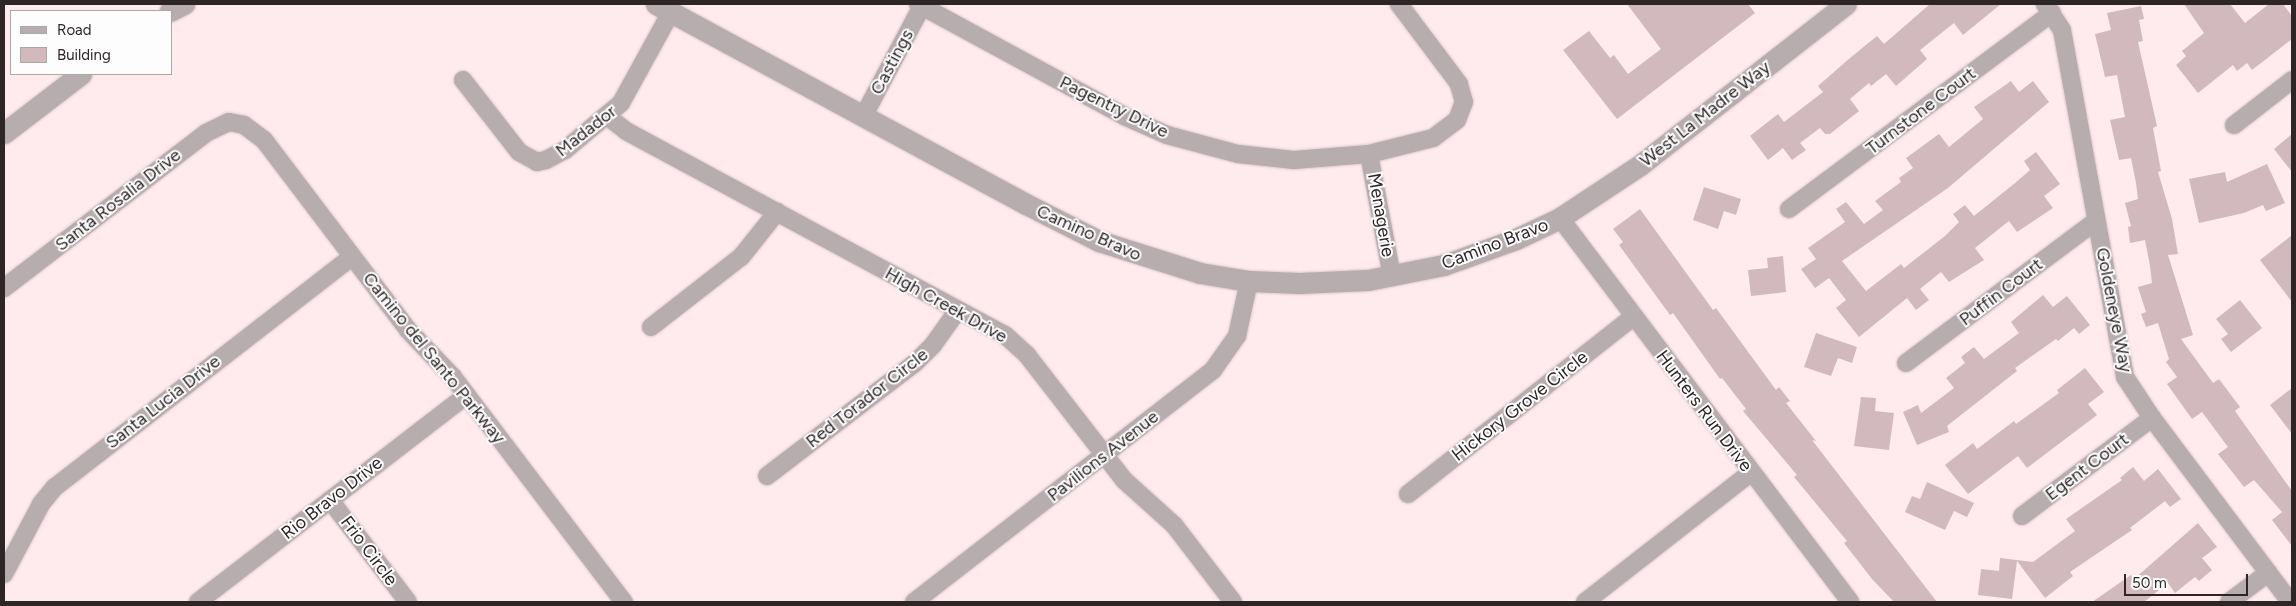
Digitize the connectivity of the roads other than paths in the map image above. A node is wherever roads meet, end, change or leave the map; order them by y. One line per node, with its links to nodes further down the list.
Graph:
1 (184, 4): 7 (street)
2 (1398, 4): 16 (street, Pagentry Drive)
3 (1846, 4): 19 (street, West La Madre Way)
4 (920, 5): 12 (street, Castings); 16 (street, Pagentry Drive)
5 (664, 8): 11 (street, Madador); 12 (street, Camino Bravo)
6 (2049, 8): 17 (street, Turnstone Court); 20 (street, Goldeneye Way)
7 (172, 10)
8 (80, 75): 15 (street)
9 (463, 80): 11 (street, Madador)
10 (2292, 80): 14 (street)
11 (607, 116): 18 (street, High Creek Drive)
12 (863, 117): 23 (street, Camino Bravo)
13 (237, 123): 21 (street, Camino del Santo Parkway); 24 (street, Santa Rosalia Drive)
14 (2234, 125)
15 (4, 133)
16 (1369, 154): 22 (street, Menagerie)
17 (1789, 209)
18 (777, 212): 25 (street, High Creek Drive); 27 (street)
19 (1560, 218): 22 (street, Camino Bravo); 26 (street, Hunters Run Drive)
20 (2096, 221): 28 (street, Puffin Court); 30 (street, Goldeneye Way)
21 (352, 256): 29 (street, Camino del Santo Parkway); 37 (street, Santa Lucia Drive)
22 (1392, 276): 23 (street, Camino Bravo)
23 (1248, 281): 31 (street, Pavilions Avenue)
24 (4, 288)
25 (958, 310): 31 (street, High Creek Drive); 33 (street, Red Torador Circle)
26 (1633, 317): 32 (street, Hunters Run Drive); 34 (street, Hickory Grove Circle)
27 (651, 327)
28 (1906, 363)
29 (467, 395): 35 (street, Rio Bravo Drive); 41 (street, Camino del Santo Parkway)
30 (2152, 418): 36 (street, Egent Court); 38 (street, Goldeneye Way)
31 (1104, 455): 42 (street, Pavilions Avenue); 43 (street, High Creek Drive)
32 (1750, 473): 44 (street); 45 (street, Hunters Run Drive)
33 (767, 476)
34 (1408, 494)
35 (330, 500): 39 (street, Rio Bravo Drive); 40 (street, Frio Circle)
36 (2022, 516)
37 (4, 573)
38 (2268, 573): 46 (street); 47 (street, Goldeneye Way)
39 (198, 602)
40 (408, 602)
41 (624, 602)
42 (914, 602)
43 (1233, 602)
44 (1585, 602)
45 (1850, 602)
46 (2229, 602)
47 (2290, 602)

